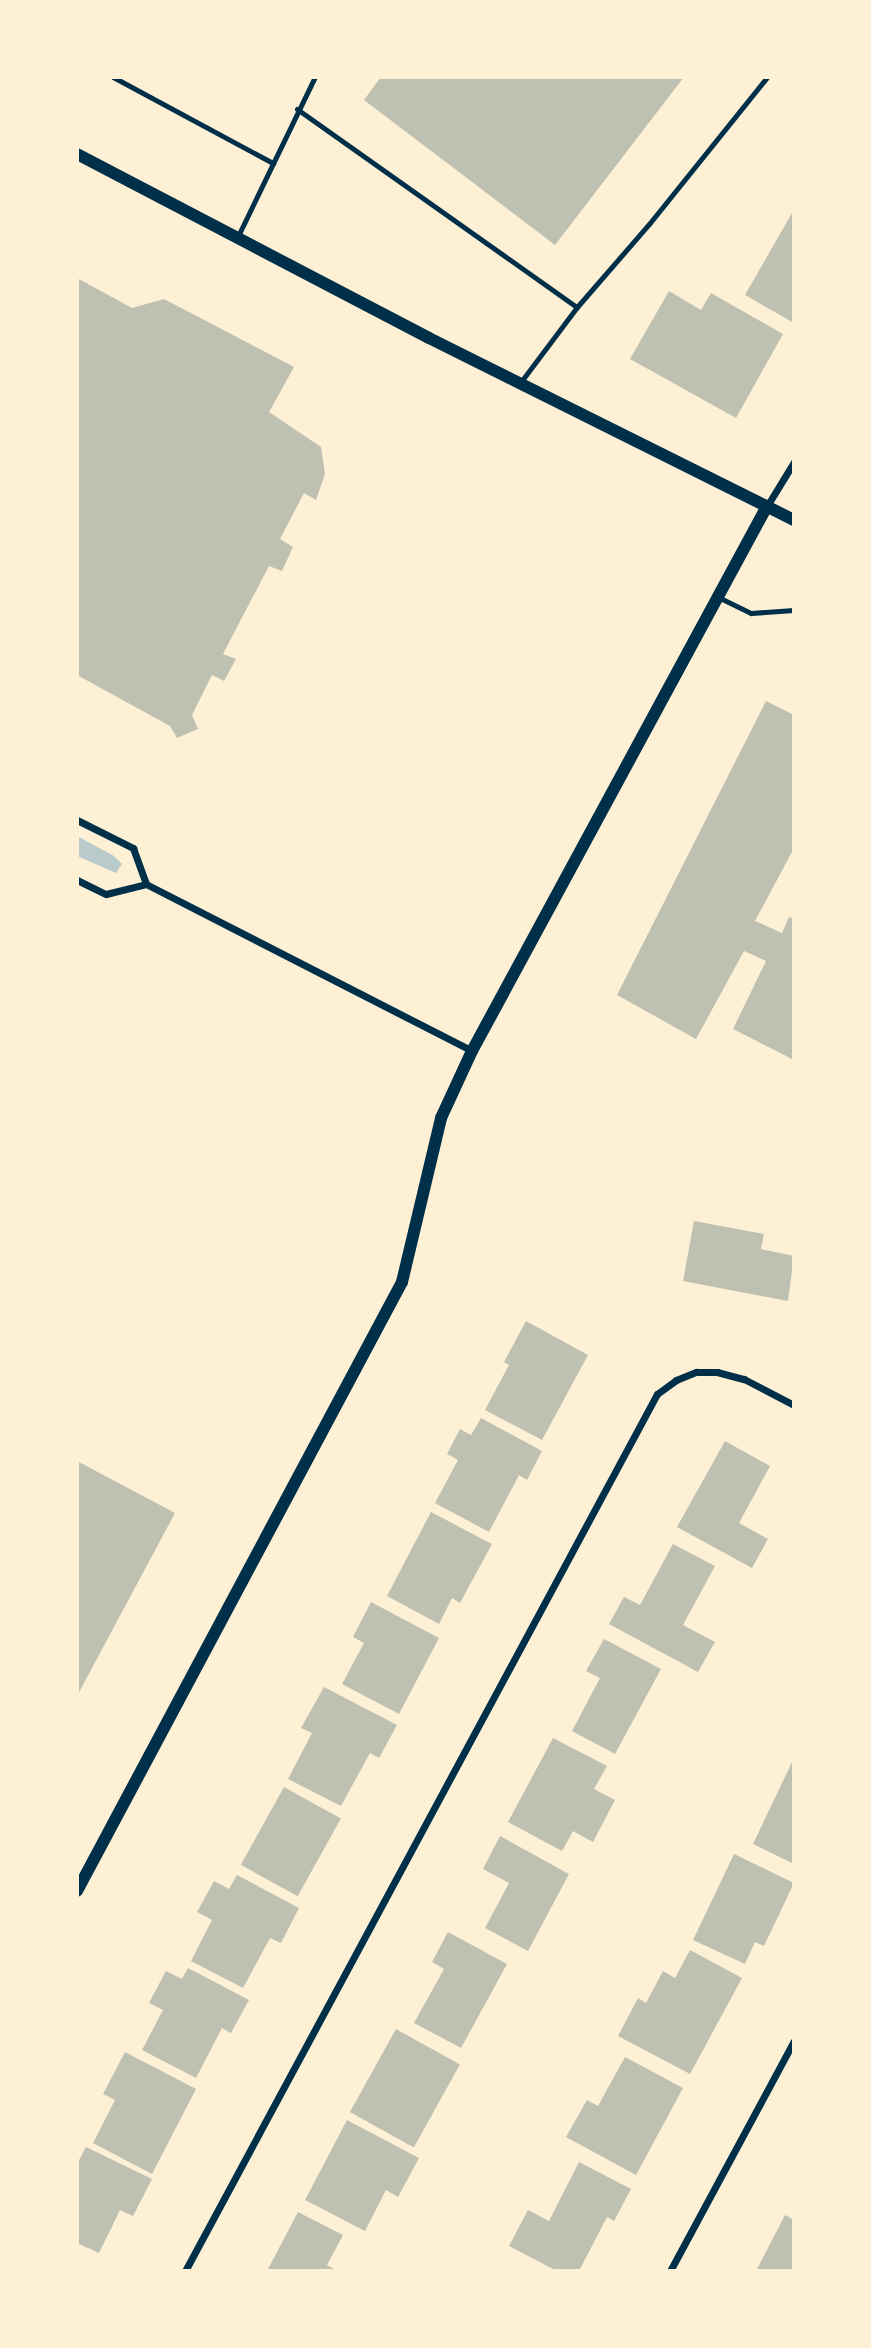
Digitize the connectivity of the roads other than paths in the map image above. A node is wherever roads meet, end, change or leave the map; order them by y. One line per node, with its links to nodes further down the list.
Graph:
1 (113, 77): 6 (lane)
2 (315, 77): 4 (lane)
3 (767, 77): 8 (lane)
4 (297, 109): 6 (lane); 8 (lane)
5 (77, 154): 7 (street)
6 (273, 163): 7 (lane)
7 (237, 237): 9 (street)
8 (577, 307): 9 (lane)
9 (520, 383): 11 (street)
10 (794, 462): 11 (street)
11 (767, 506): 12 (street); 13 (street)
12 (794, 520)
13 (718, 597): 14 (lane); 18 (street)
14 (794, 610)
15 (77, 820): 17 (street)
16 (77, 880): 17 (street)
17 (146, 884): 18 (street)
18 (472, 1051): 20 (street)
19 (794, 1405): 22 (street)
20 (77, 1891)
21 (794, 2041): 23 (street)
22 (185, 2271)
23 (670, 2271)

